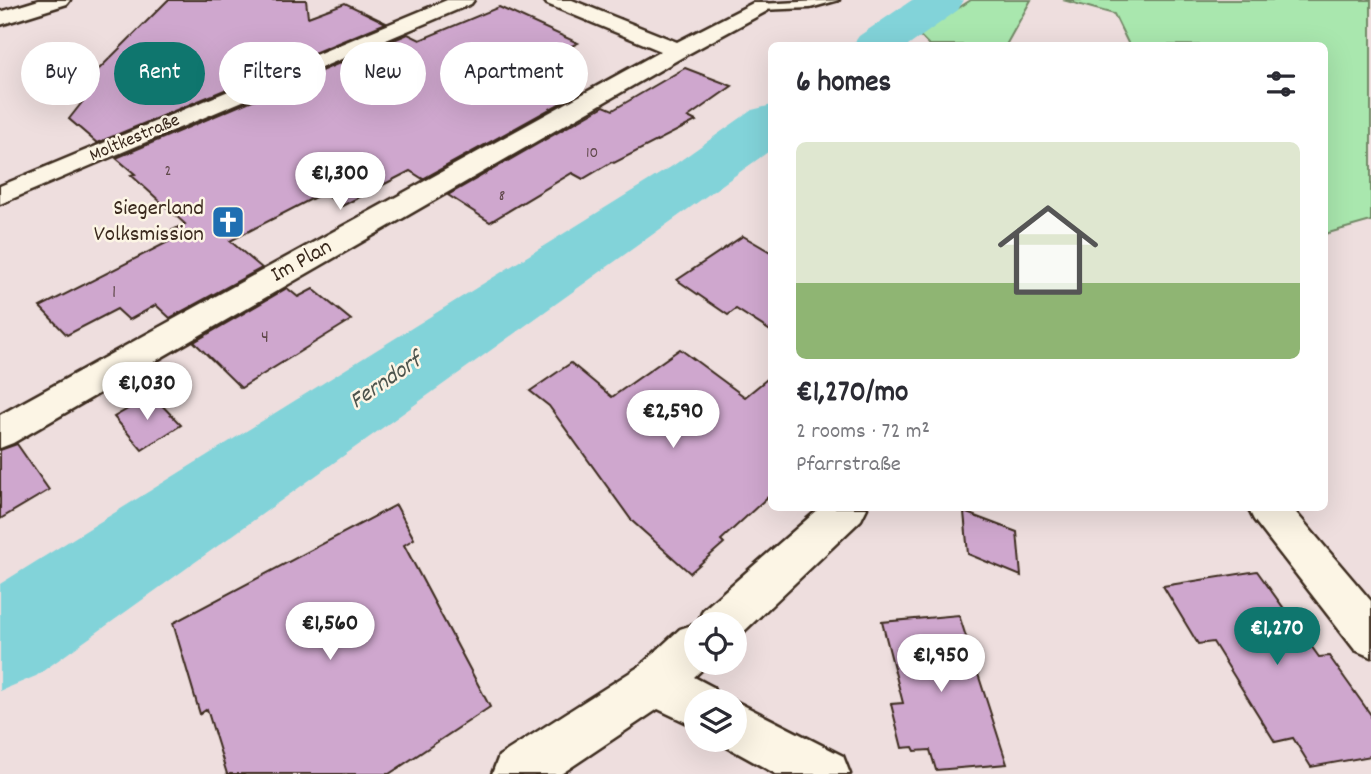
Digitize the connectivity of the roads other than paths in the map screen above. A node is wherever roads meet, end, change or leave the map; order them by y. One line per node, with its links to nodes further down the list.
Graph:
1 (61, 0): 6 (street)
2 (464, 0): 8 (street, Moltkestraße)
3 (554, 0): 7 (street)
4 (834, 0): 5 (lane)
5 (760, 6): 7 (street, Im Plan)
6 (0, 19)
7 (678, 50): 9 (street, Im Plan)
8 (0, 197)
9 (0, 433)
10 (844, 511): 12 (street)
11 (1270, 511): 13 (street)
12 (733, 612)
13 (1371, 635)
14 (684, 656): 15 (street)
15 (656, 682): 16 (street); 18 (street)
16 (684, 697)
17 (747, 732): 19 (street)
18 (517, 774)
19 (825, 774)

